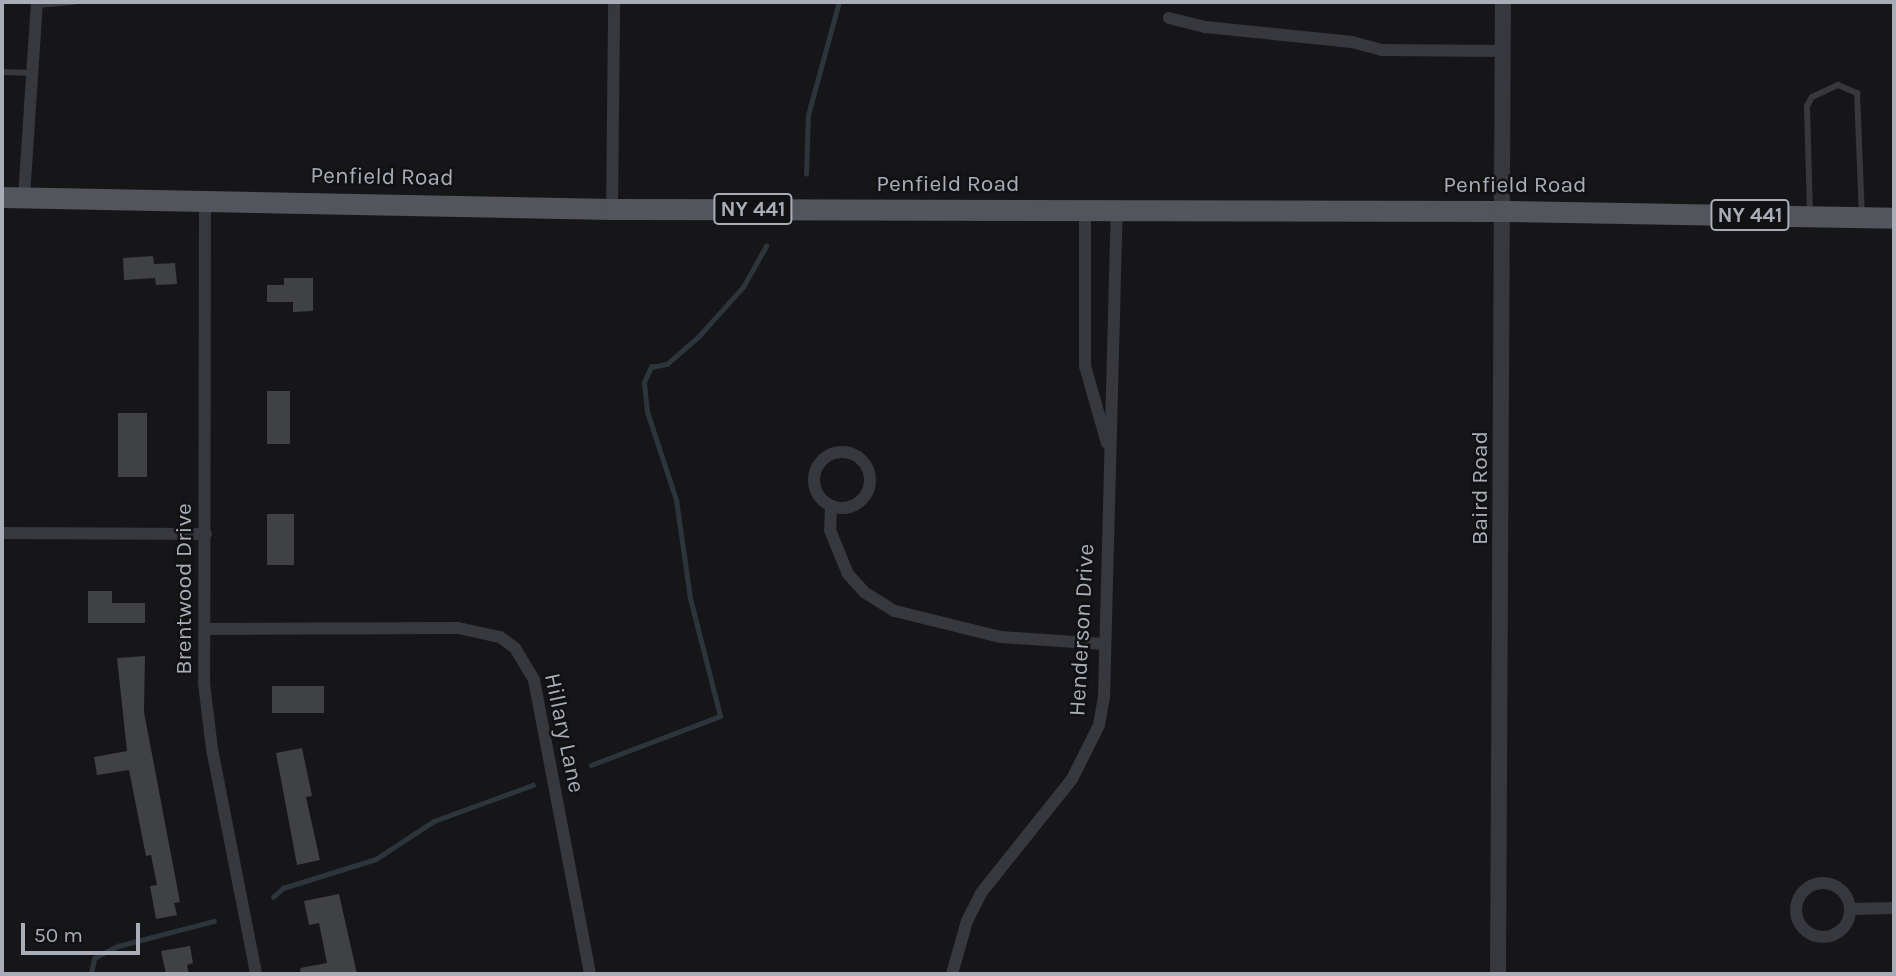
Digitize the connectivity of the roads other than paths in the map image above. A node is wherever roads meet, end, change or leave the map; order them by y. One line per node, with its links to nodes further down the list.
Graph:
1 (74, 2): 4 (lane)
2 (614, 2): 12 (street)
3 (1503, 2): 6 (street, Baird Road)
4 (37, 3): 8 (street)
5 (1169, 18): 6 (street)
6 (1503, 51): 15 (street, Baird Road)
7 (2, 72): 8 (lane)
8 (33, 73): 10 (street)
9 (2, 197): 10 (main road, Penfield Road / NY 441)
10 (24, 197): 11 (main road, Penfield Road / NY 441)
11 (205, 199): 12 (main road, Penfield Road / NY 441); 22 (street, Brentwood Drive)
12 (611, 209): 13 (main road, Penfield Road / NY 441)
13 (1085, 211): 14 (main road, Penfield Road / NY 441); 19 (street, Henderson Drive)
14 (1117, 211): 15 (main road, Penfield Road / NY 441); 19 (street, Henderson Drive)
15 (1505, 211): 16 (main road, Penfield Road / NY 441); 30 (street, Baird Road)
16 (1810, 216): 17 (main road, Penfield Road / NY 441); 17 (lane)
17 (1862, 217): 18 (main road, Penfield Road / NY 441)
18 (1894, 218)
19 (1110, 453): 24 (street, Henderson Drive)
20 (831, 506): 20 (street); 24 (street)
21 (2, 533): 22 (street)
22 (206, 534): 23 (street, Brentwood Drive)
23 (205, 629): 27 (street, Brentwood Drive); 28 (street, Hillary Lane)
24 (1105, 644): 29 (street, Henderson Drive)
25 (1894, 908): 26 (street)
26 (1850, 909): 26 (street)
27 (256, 974)
28 (590, 974)
29 (952, 974)
30 (1498, 974)

